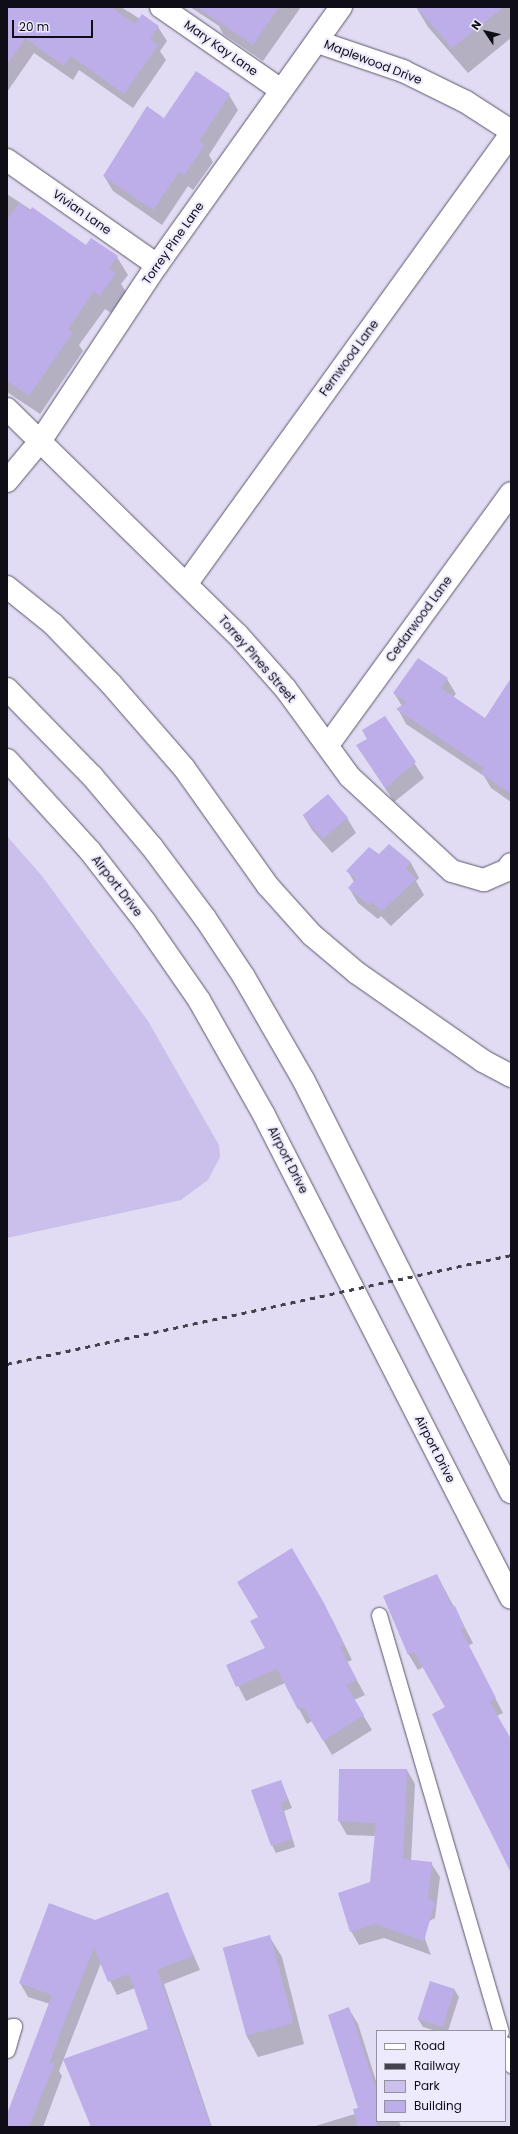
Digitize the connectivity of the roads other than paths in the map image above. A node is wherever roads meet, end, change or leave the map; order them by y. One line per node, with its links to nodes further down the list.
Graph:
1 (161, 7): 4 (street, Mary Kay Lane)
2 (341, 7): 3 (street, Torrey Pine Lane)
3 (318, 42): 4 (street, Torrey Pine Lane); 5 (street, Maplewood Drive)
4 (281, 90): 8 (street, Torrey Pine Lane)
5 (511, 131)
6 (511, 134): 13 (street, Fernwood Lane)
7 (7, 160): 8 (street, Vivian Lane)
8 (157, 265): 10 (street, Torrey Pine Lane)
9 (7, 409): 10 (street, Torrey Pines Street)
10 (41, 440): 11 (street, Torrey Pine Lane); 13 (street, Torrey Pines Street)
11 (7, 481)
12 (511, 493): 16 (street, Cedarwood Lane)
13 (187, 583): 16 (street, Torrey Pines Street)
14 (7, 587): 19 (street)
15 (7, 689): 20 (street)
16 (328, 745): 18 (street, Torrey Pines Street)
17 (7, 760): 21 (street, Airport Drive)
18 (511, 864)
19 (511, 1076)
20 (511, 1492)
21 (511, 1598)
22 (379, 1615): 24 (lane)
23 (7, 2027): 26 (lane)
24 (501, 2030)
25 (506, 2048): 27 (lane)
26 (7, 2050)
27 (511, 2065)

